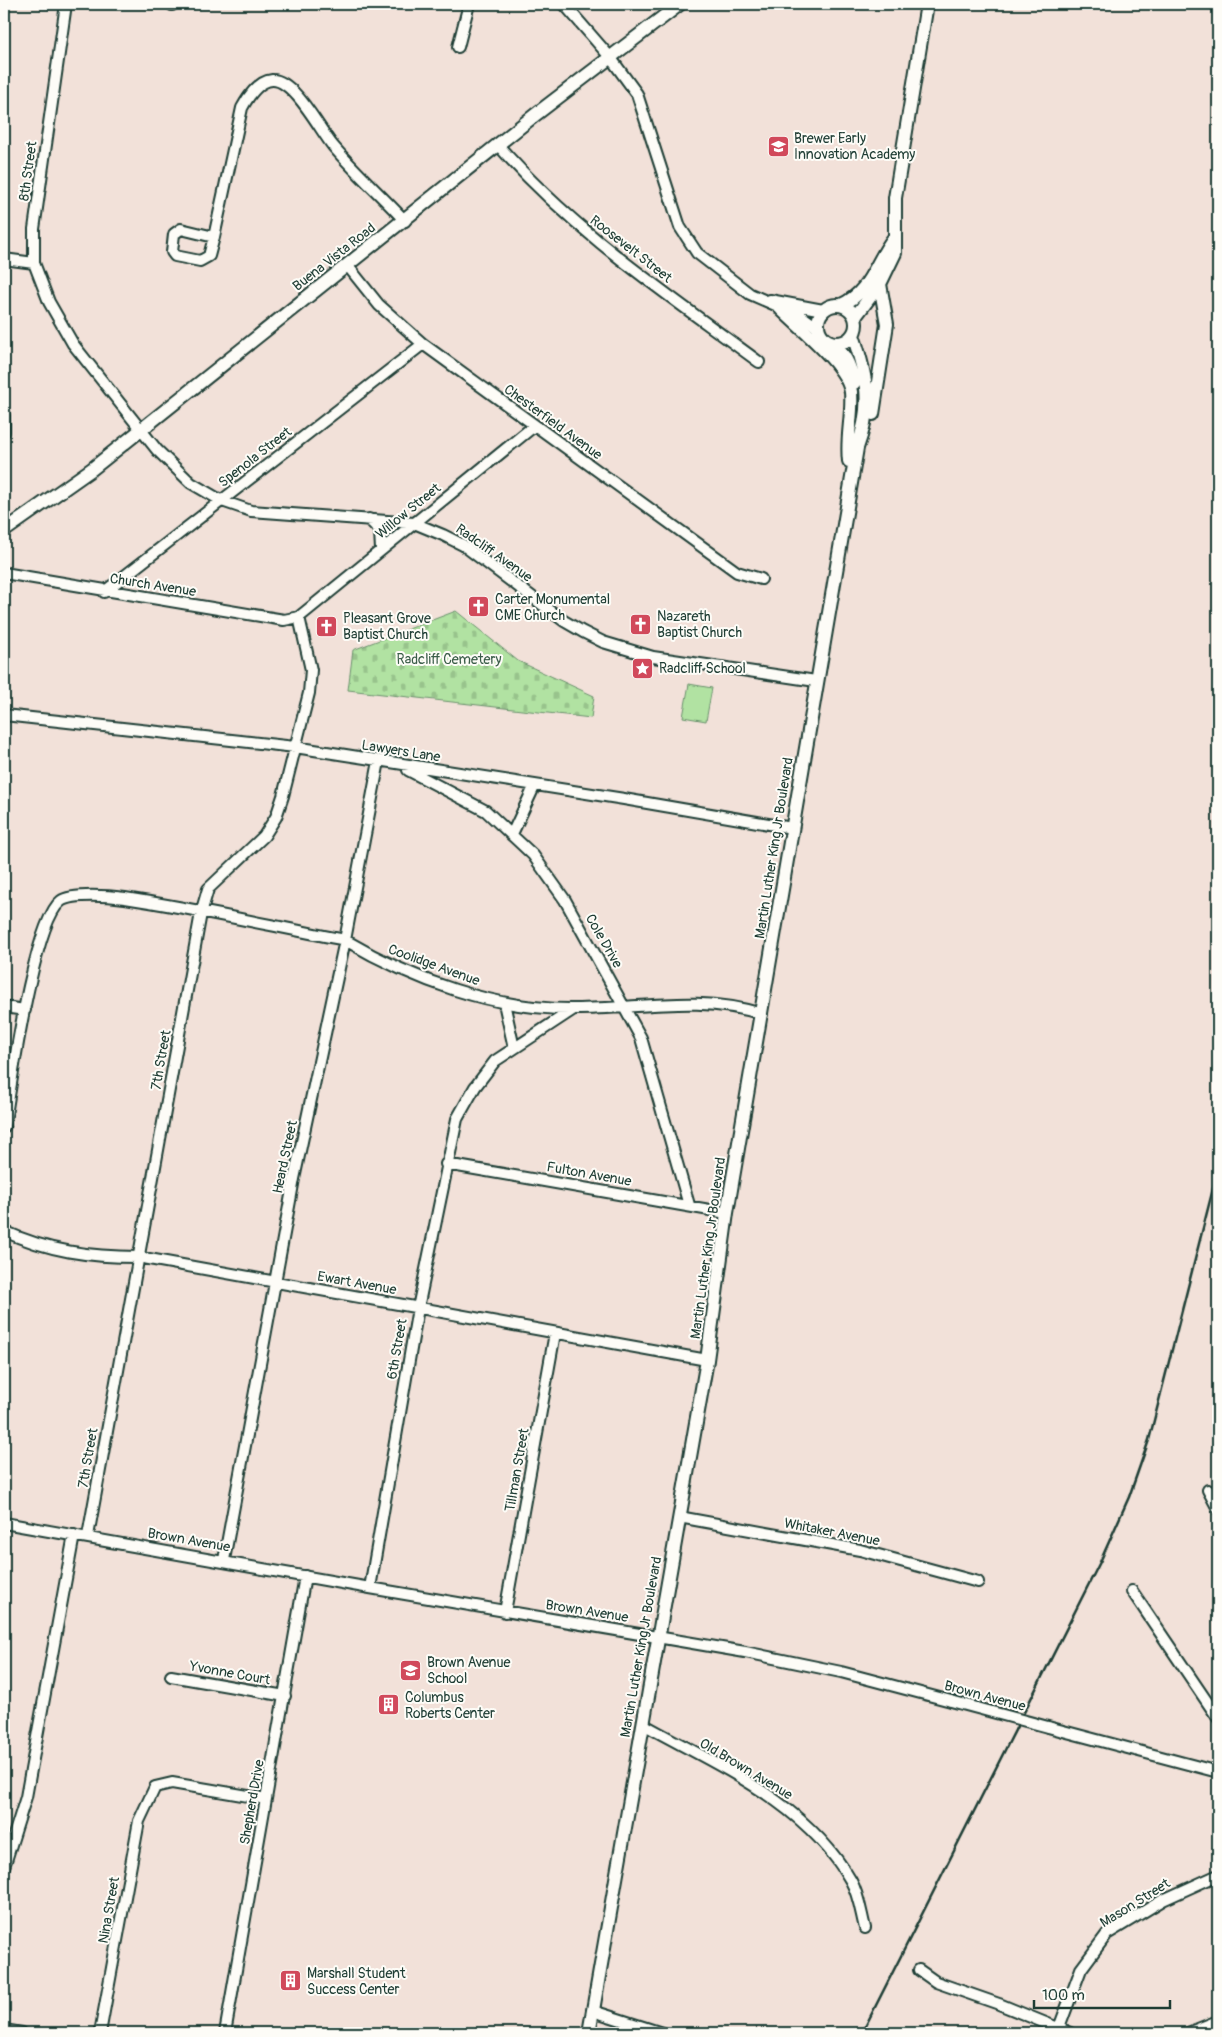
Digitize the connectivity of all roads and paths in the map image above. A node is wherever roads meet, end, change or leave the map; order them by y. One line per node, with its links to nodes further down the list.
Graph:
1 (66, 4): 13 (street, 8th Street)
2 (470, 4): 6 (street)
3 (564, 4): 7 (street)
4 (680, 4): 7 (main road, Buena Vista Road)
5 (927, 4): 11 (main road)
6 (458, 48)
7 (610, 57): 8 (main road, Buena Vista Road); 16 (street)
8 (498, 145): 9 (main road, Buena Vista Road); 25 (street, Roosevelt Street)
9 (406, 221): 10 (street); 14 (main road, Buena Vista Road)
10 (214, 237)
11 (894, 238): 15 (main road); 17 (main road)
12 (4, 259): 13 (street)
13 (34, 263): 28 (street, 8th Street)
14 (347, 265): 24 (street, Chesterfield Avenue); 28 (main road, Buena Vista Road)
15 (880, 284): 20 (main road); 31 (main road, Martin Luther King Jr Boulevard)
16 (764, 299): 18 (street); 19 (street)
17 (840, 305): 19 (main road); 20 (main road)
18 (780, 309): 21 (street); 32 (main road)
19 (823, 310): 21 (main road)
20 (855, 317): 22 (main road)
21 (818, 328): 23 (main road)
22 (852, 335): 23 (main road); 30 (main road, Martin Luther King Jr Boulevard)
23 (830, 342): 30 (main road, Martin Luther King Jr Boulevard)
24 (423, 344): 27 (street, Chesterfield Avenue); 33 (street, Spenola Street)
25 (759, 362)
26 (4, 415): 29 (street)
27 (534, 426): 35 (street, Willow Street); 39 (street, Chesterfield Avenue)
28 (142, 430): 33 (street, Radcliff Avenue); 36 (main road, Buena Vista Road)
29 (4, 432)
30 (857, 448): 31 (main road, Martin Luther King Jr Boulevard)
31 (854, 467): 32 (main road, Martin Luther King Jr Boulevard)
32 (851, 483): 42 (main road, Martin Luther King Jr Boulevard)
33 (222, 501): 34 (street, Radcliff Avenue); 40 (street, Spenola Street)
34 (369, 519): 35 (street, Radcliff Avenue); 37 (street)
35 (414, 523): 37 (street, Willow Street); 42 (street, Radcliff Avenue)
36 (4, 531)
37 (381, 550): 41 (street, Willow Street)
38 (4, 573): 40 (street, Church Avenue)
39 (761, 579)
40 (104, 592): 41 (street, Church Avenue)
41 (299, 617): 44 (street, 7th Street)
42 (816, 681): 48 (main road, Martin Luther King Jr Boulevard)
43 (4, 715): 44 (street, Lawyers Lane)
44 (295, 747): 45 (street, Lawyers Lane); 50 (street, 7th Street)
45 (378, 761): 46 (street, Lawyers Lane); 51 (street, Heard Street)
46 (395, 764): 47 (street, Lawyers Lane); 49 (street, Cole Drive)
47 (535, 785): 48 (street, Lawyers Lane); 49 (street)
48 (792, 828): 57 (main road, Martin Luther King Jr Boulevard)
49 (512, 834): 53 (street, Cole Drive)
50 (202, 913): 51 (street, Coolidge Avenue); 56 (street, Coolidge Avenue); 64 (street, 7th Street)
51 (345, 940): 52 (street, Coolidge Avenue); 65 (street, Heard Street)
52 (504, 1002): 55 (street, Coolidge Avenue); 58 (street)
53 (624, 1006): 55 (street, Coolidge Avenue); 57 (street, Coolidge Avenue); 61 (street, Cole Drive)
54 (4, 1007): 56 (street)
55 (574, 1009): 58 (street, 6th Street)
56 (25, 1010): 59 (street, Coolidge Avenue)
57 (762, 1014): 62 (main road, Martin Luther King Jr Boulevard)
58 (514, 1048): 60 (street, 6th Street)
59 (4, 1128)
60 (446, 1164): 61 (street, Fulton Avenue); 66 (street, 6th Street)
61 (689, 1205): 62 (street, Fulton Avenue)
62 (727, 1213): 68 (main road, Martin Luther King Jr Boulevard)
63 (4, 1231): 64 (street, Ewart Avenue)
64 (138, 1257): 65 (street, Ewart Avenue); 74 (street, 7th Street)
65 (274, 1283): 66 (street, Ewart Avenue); 75 (street, Heard Street)
66 (418, 1308): 67 (street, Ewart Avenue); 78 (street, 6th Street)
67 (555, 1333): 68 (street, Ewart Avenue); 80 (street, Tillman Street)
68 (707, 1360): 71 (main road, Martin Luther King Jr Boulevard)
69 (1208, 1490): 70 (street)
70 (1218, 1509)
71 (679, 1518): 77 (street, Whitaker Avenue); 81 (main road, Martin Luther King Jr Boulevard)
72 (4, 1522): 73 (street, Brown Avenue)
73 (74, 1535): 74 (street, Brown Avenue); 88 (street)
74 (88, 1536): 75 (street, Brown Avenue)
75 (224, 1560): 76 (street, Brown Avenue)
76 (306, 1576): 78 (street, Brown Avenue); 83 (street, Shepherd Drive)
77 (978, 1582)
78 (370, 1588): 80 (street, Brown Avenue)
79 (1132, 1592): 84 (street)
80 (505, 1612): 81 (street, Brown Avenue)
81 (660, 1637): 85 (main road, Martin Luther King Jr Boulevard); 86 (street, Brown Avenue, bridge)
82 (171, 1676): 83 (street, Yvonne Court)
83 (285, 1696): 87 (street, Shepherd Drive)
84 (1218, 1718)
85 (643, 1724): 90 (street, Old Brown Avenue); 92 (main road, Martin Luther King Jr Boulevard)
86 (1218, 1772)
87 (266, 1799): 97 (street, Nina Street); 98 (street, Shepherd Drive)
88 (4, 1866)
89 (1218, 1875): 94 (street, Mason Street)
90 (865, 1928)
91 (919, 1970): 94 (street)
92 (593, 2011): 99 (main road, Martin Luther King Jr Boulevard); 100 (street)
93 (1218, 2021): 102 (street)
94 (1059, 2028): 101 (street)
95 (4, 2030): 96 (street)
96 (22, 2033)
97 (100, 2033)
98 (225, 2033)
99 (589, 2033)
100 (662, 2033)
101 (1070, 2033)
102 (1188, 2033)

